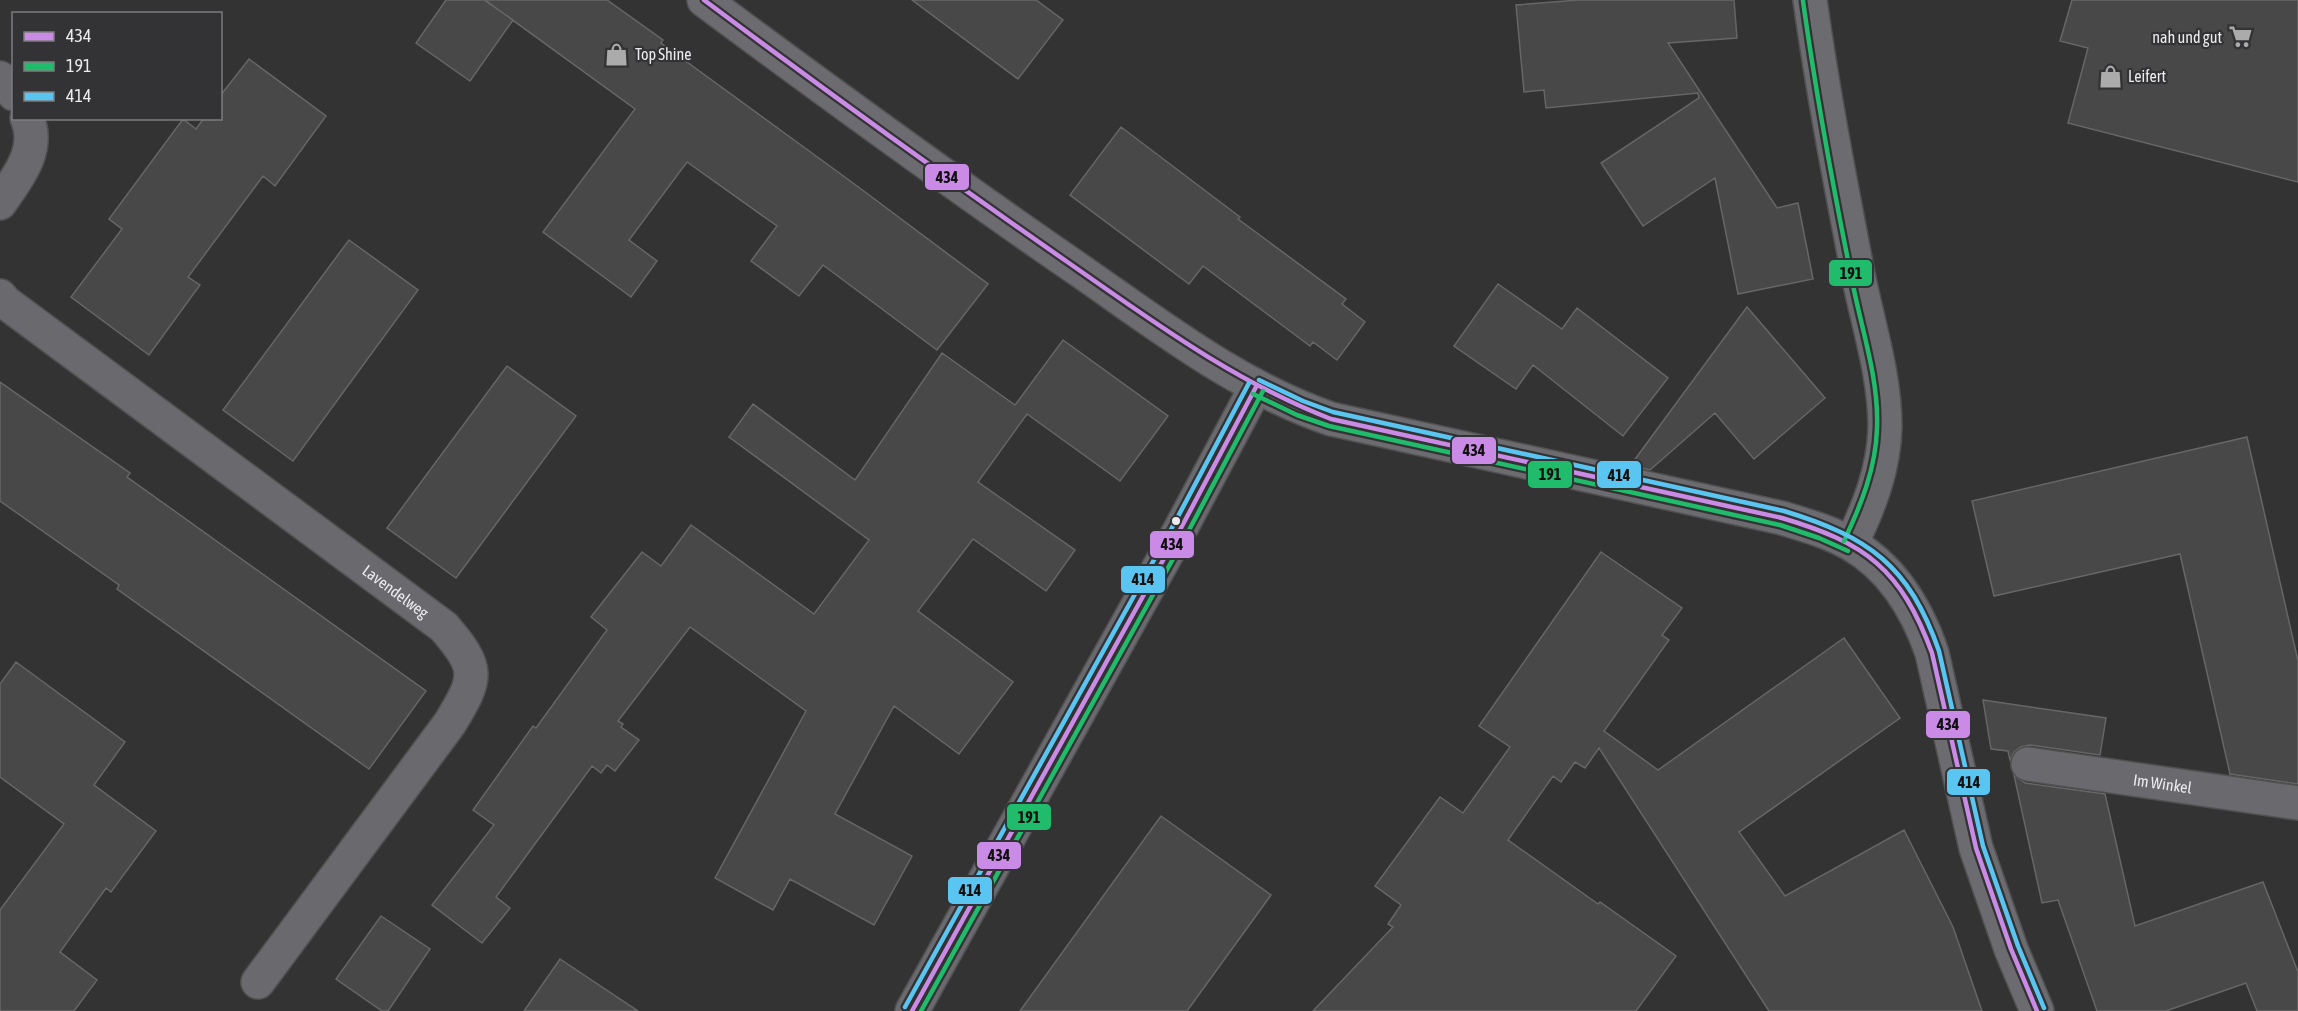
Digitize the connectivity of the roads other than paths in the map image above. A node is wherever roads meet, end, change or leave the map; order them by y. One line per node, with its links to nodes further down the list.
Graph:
1 (704, 0): 6 (street)
2 (1810, 0): 7 (street)
3 (28, 120): 4 (street)
4 (0, 203)
5 (0, 296): 10 (street, Lavendelweg)
6 (1256, 387): 7 (street); 11 (street)
7 (1851, 544): 12 (street)
8 (2028, 764): 9 (street, Im Winkel)
9 (2298, 803)
10 (258, 982)
11 (912, 1011)
12 (2037, 1011)

